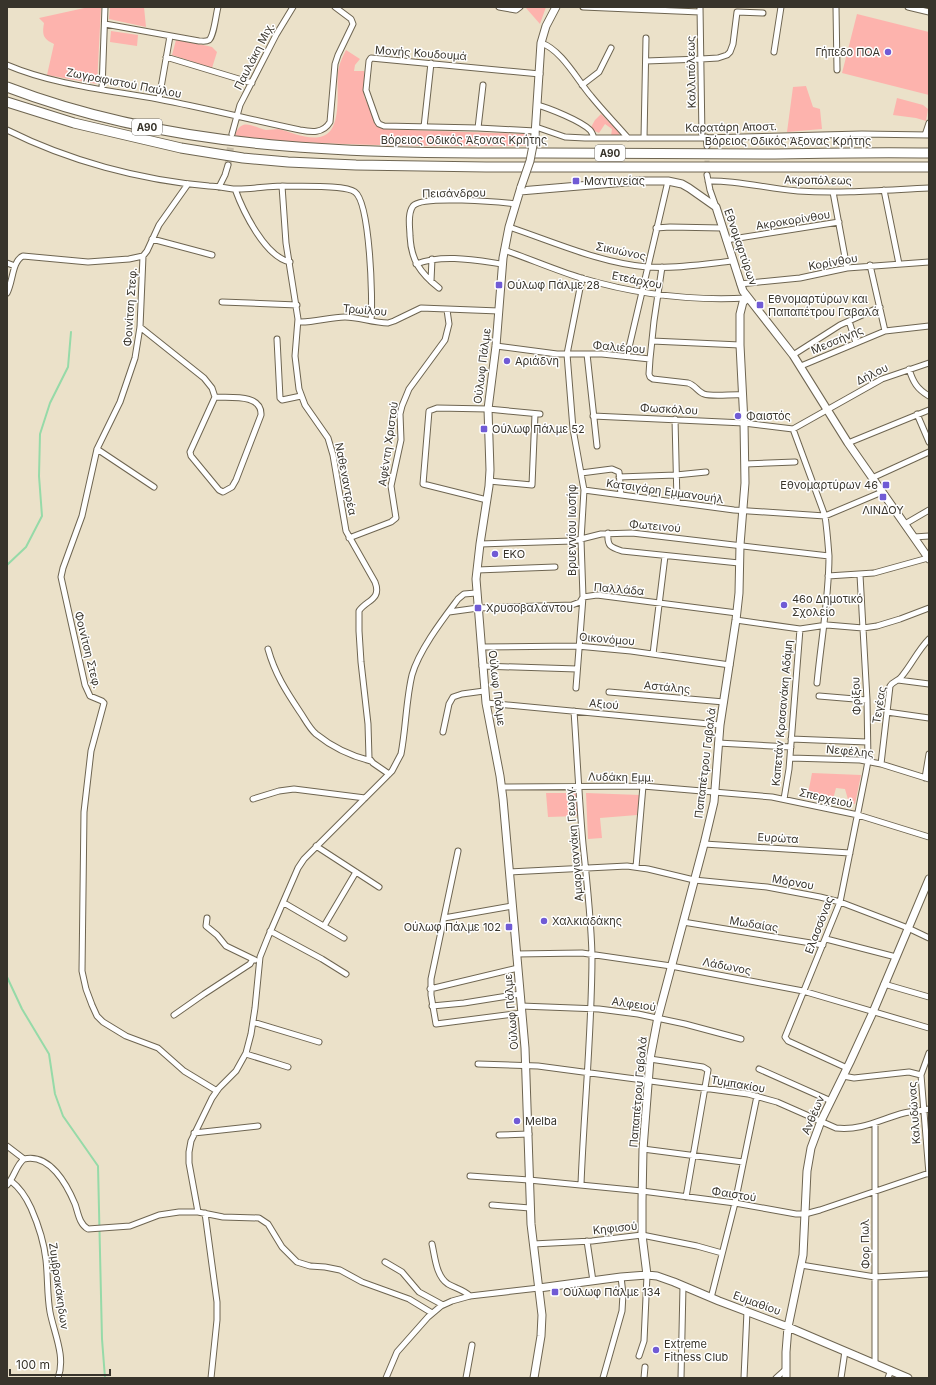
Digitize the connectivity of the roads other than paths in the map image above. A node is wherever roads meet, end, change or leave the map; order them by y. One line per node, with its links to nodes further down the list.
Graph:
1 (106, 7): 16 (street)
2 (218, 7): 17 (street)
3 (293, 7): 29 (street, Παυλάκη Μιχ.)
4 (335, 7): 37 (street, Ζωγραφιστού Παύλου)
5 (499, 7): 6 (street)
6 (520, 7)
7 (556, 7): 19 (street, Ούλωφ Πάλμε)
8 (582, 7): 12 (street)
9 (781, 7): 21 (street)
10 (836, 7): 27 (street)
11 (910, 7): 14 (street)
12 (648, 8): 13 (street)
13 (700, 9): 23 (street, Καλλιπόλεως)
14 (929, 12)
15 (763, 13): 23 (street)
16 (105, 24): 17 (street); 33 (street)
17 (170, 36): 22 (street)
18 (646, 38): 24 (street)
19 (542, 43): 28 (street, Ούλωφ Πάλμε); 31 (street)
20 (611, 48): 31 (street)
21 (774, 52)
22 (166, 57): 29 (street); 34 (street)
23 (701, 59): 24 (street); 46 (street, Καλλιπόλεως)
24 (646, 61): 49 (street)
25 (431, 63): 28 (street, Μονής Κουδουμά); 39 (street, Μονής Κουδουμά); 40 (street)
26 (8, 66): 33 (street, Ζωγραφιστού Παύλου)
27 (837, 70)
28 (540, 74): 36 (street, Ούλωφ Πάλμε)
29 (252, 83): 37 (street, Παυλάκη Μιχ.)
30 (483, 85): 41 (street)
31 (582, 85): 48 (street)
32 (7, 88): 51 (highway, Βόρειος Οδικός Άξονας Κρήτης / Α90)
33 (102, 89): 34 (street, Ζωγραφιστού Παύλου)
34 (159, 99): 37 (street, Ζωγραφιστού Παύλου)
35 (7, 102): 53 (highway, Α90)
36 (537, 105): 43 (street, Ούλωφ Πάλμε); 47 (street)
37 (236, 117): 44 (street, Παυλάκη Μιχ.)
38 (929, 123): 45 (street)
39 (381, 125): 40 (street, Καρατάρη Αποστ.)
40 (424, 127): 41 (street, Καρατάρη Αποστ.)
41 (478, 128): 43 (street, Καρατάρη Αποστ.)
42 (7, 130): 59 (street)
43 (535, 131): 47 (street, Καρατάρη Αποστ.); 64 (street, Ούλωφ Πάλμε, bridge)
44 (232, 134)
45 (927, 135): 46 (street, Καρατάρη Αποστ.)
46 (704, 137): 49 (street, Καρατάρη Αποστ.); 50 (street, Καλλιπόλεως)
47 (594, 138): 48 (street, Καρατάρη Αποστ.)
48 (628, 138): 49 (street, Καρατάρη Αποστ.)
49 (644, 138)
50 (707, 146)
51 (929, 153)
52 (228, 165): 61 (street)
53 (909, 167): 54 (highway, Α90); 55 (highway)
54 (929, 167)
55 (929, 170)
56 (707, 175): 58 (street)
57 (668, 181): 64 (street, Εθνομαρτύρων); 68 (street, Εθνομαρτύρων); 71 (street)
58 (708, 181): 66 (street, Ακροπόλεως); 68 (street)
59 (188, 184): 61 (street); 73 (street, Φοινίτση Στεφ.)
60 (282, 186): 63 (street); 80 (street, Ναθεναντρέα); 104 (street)
61 (219, 187): 63 (street)
62 (929, 188): 65 (street, Ακροπόλεως)
63 (235, 189): 80 (street)
64 (521, 189): 67 (street, Ούλωφ Πάλμε)
65 (884, 190): 66 (street, Ακροπόλεως); 85 (street)
66 (833, 192): 69 (street)
67 (516, 204): 70 (street, Ούλωφ Πάλμε); 83 (street, Πεισάνδρου)
68 (716, 207): 72 (street, Εθνομαρτύρων)
69 (839, 222): 74 (street, Ακροκορίνθου); 90 (street)
70 (509, 227): 75 (street, Ούλωφ Πάλμε); 88 (street, Σικυώνος)
71 (656, 228): 72 (street); 88 (street)
72 (722, 228): 74 (street, Εθνομαρτύρων)
73 (152, 238): 76 (street); 77 (street, Φοινίτση Στεφ.)
74 (726, 240): 79 (street, Εθνομαρτύρων)
75 (504, 250): 84 (street, Ούλωφ Πάλμε); 91 (street, Ετεάρχου)
76 (212, 255)
77 (143, 256): 86 (street); 107 (street, Φοινίτση Στεφ.)
78 (432, 259): 83 (street); 84 (street); 92 (street)
79 (733, 261): 89 (street, Σικυώνος); 93 (street, Εθνομαρτύρων)
80 (290, 262): 100 (street, Ναθεναντρέα)
81 (929, 262): 85 (street, Κορίνθου)
82 (7, 263): 86 (street)
83 (416, 264): 92 (street, Πεισάνδρου)
84 (502, 264): 103 (street, Ούλωφ Πάλμε)
85 (899, 264): 87 (street, Κορίνθου)
86 (15, 266): 96 (street)
87 (870, 266): 90 (street, Κορίνθου); 101 (street)
88 (648, 267): 89 (street, Σικυώνος); 95 (street)
89 (662, 267): 97 (street)
90 (848, 268): 93 (street, Κορίνθου)
91 (582, 278): 95 (street, Ετεάρχου); 115 (street, Βρυεννίου Ιωσήφ)
92 (431, 281): 94 (street, Πεισάνδρου)
93 (740, 284): 98 (street, Εθνομαρτύρων)
94 (439, 288)
95 (642, 291): 97 (street, Ετεάρχου); 118 (street)
96 (7, 293)
97 (658, 294): 98 (street, Ετεάρχου); 111 (street)
98 (748, 298): 113 (street, Παπαπέτρου Γαβαλά); 117 (street, Εθνομαρτύρων)
99 (222, 302): 100 (street)
100 (296, 306): 106 (street, Ναθεναντρέα)
101 (880, 307): 105 (street); 109 (street)
102 (447, 310): 103 (street, Τρωίλου); 104 (street, Τρωίλου); 161 (street, Αφέντη Χριστού)
103 (499, 311): 114 (street, Ούλωφ Πάλμε)
104 (371, 320): 106 (street, Τρωίλου)
105 (849, 320): 112 (street); 117 (street)
106 (298, 322): 124 (street, Ναθεναντρέα)
107 (140, 326): 126 (street); 138 (street, Φοινίτση Στεφ.)
108 (929, 326): 109 (street, Μεσσήνης)
109 (885, 331): 112 (street, Μεσσήνης)
110 (277, 339): 124 (street)
111 (652, 341): 113 (street); 119 (street)
112 (856, 343): 121 (street, Μεσσήνης)
113 (740, 345): 123 (street, Παπαπέτρου Γαβαλά)
114 (496, 346): 115 (street, Φαλιέρου); 127 (street, Ούλωφ Πάλμε)
115 (567, 354): 116 (street, Φαλιέρου); 142 (street, Βρυεννίου Ιωσήφ)
116 (586, 354): 118 (street, Φαλιέρου); 131 (street)
117 (793, 355): 121 (street, Εθνομαρτύρων)
118 (627, 356): 119 (street, Φαλιέρου)
119 (650, 359): 123 (street, Φαλιέρου)
120 (929, 362): 122 (street, Δήλου)
121 (801, 366): 128 (street, Εθνομαρτύρων)
122 (909, 369): 125 (street); 128 (street, Δήλου)
123 (743, 394): 133 (street, Παπαπέτρου Γαβαλά)
124 (301, 396): 161 (street, Ναθεναντρέα)
125 (929, 396)
126 (215, 397): 126 (street)
127 (488, 409): 147 (street, Ούλωφ Πάλμε); 147 (street); 152 (street)
128 (826, 410): 134 (street, Δήλου); 136 (street, Εθνομαρτύρων)
129 (929, 410): 130 (street)
130 (917, 414): 135 (street); 136 (street)
131 (593, 416): 132 (street, Φωσκόλου); 137 (street)
132 (675, 419): 133 (street, Φωσκόλου); 144 (street)
133 (744, 423): 134 (street, Φωσκόλου); 141 (street, Παπαπέτρου Γαβαλά)
134 (793, 429): 156 (street)
135 (929, 442)
136 (848, 443): 146 (street, Εθνομαρτύρων)
137 (597, 446)
138 (97, 449): 148 (street); 286 (street, Φοινίτση Στεφ.)
139 (929, 452): 146 (street)
140 (795, 462): 141 (street)
141 (745, 464): 155 (street, Παπαπέτρου Γαβαλά)
142 (581, 472): 145 (street); 149 (street, Βρυεννίου Ιωσήφ)
143 (706, 472): 144 (street)
144 (676, 475): 145 (street); 153 (street)
145 (619, 477): 151 (street)
146 (872, 478): 150 (street, Εθνομαρτύρων)
147 (489, 481): 152 (street, Ούλωφ Πάλμε)
148 (154, 487)
149 (584, 490): 151 (street, Κατσιγάρη Εμμανουήλ); 162 (street, Βρυεννίου Ιωσήφ)
150 (882, 492): 156 (street); 157 (street, Εθνομαρτύρων)
151 (621, 495): 153 (street, Κατσιγάρη Εμμανουήλ)
152 (487, 500): 163 (street, Ούλωφ Πάλμε)
153 (677, 502): 155 (street, Κατσιγάρη Εμμανουήλ)
154 (929, 510): 157 (street)
155 (743, 511): 156 (street, Κατσιγάρη Εμμανουήλ); 164 (street, Παπαπέτρου Γαβαλά)
156 (825, 516): 166 (street)
157 (905, 524): 160 (street, Εθνομαρτύρων)
158 (608, 533): 162 (street, Φωτεινού); 164 (street, Φωτεινού); 165 (street)
159 (929, 536): 160 (street)
160 (914, 537): 167 (street, Εθνομαρτύρων)
161 (349, 538): 213 (street, Ναθεναντρέα)
162 (582, 540): 163 (street, Φωτεινού); 174 (street, Βρυεννίου Ιωσήφ)
163 (480, 544): 170 (street, Ούλωφ Πάλμε)
164 (740, 545): 166 (street, Φωτεινού); 168 (street, Παπαπέτρου Γαβαλά)
165 (665, 556): 168 (street); 175 (street)
166 (829, 556): 172 (street)
167 (929, 558): 171 (street)
168 (739, 563): 179 (street, Παπαπέτρου Γαβαλά)
169 (555, 567): 170 (street)
170 (477, 570): 173 (street, Ούλωφ Πάλμε)
171 (860, 575): 172 (street); 181 (street, Φρίξου)
172 (828, 576): 180 (street)
173 (476, 593): 176 (street, Ούλωφ Πάλμε); 178 (street)
174 (583, 597): 175 (street, Παλλάδα); 176 (street, Παλλάδα); 184 (street, Βρυεννίου Ιωσήφ)
175 (660, 603): 179 (street, Παλλάδα); 187 (street)
176 (478, 608): 178 (street, Παλλάδα); 185 (street, Ούλωφ Πάλμε)
177 (929, 608): 181 (street, Παλλάδα)
178 (449, 612): 215 (street)
179 (737, 617): 182 (street, Παλλάδα); 188 (street, Παπαπέτρου Γαβαλά)
180 (823, 625): 181 (street, Παλλάδα); 182 (street, Παλλάδα); 192 (street)
181 (863, 628): 198 (street, Φρίξου)
182 (800, 629): 206 (street, Καπετάν Κρασανάκη Αδάμη)
183 (929, 639): 191 (street, Τεγέας)
184 (579, 646): 185 (street, Οικονόμου); 187 (street, Οικονόμου); 190 (street, Βρυεννίου Ιωσήφ)
185 (481, 647): 189 (street, Ούλωφ Πάλμε)
186 (268, 649): 213 (street)
187 (654, 654): 188 (street, Οικονόμου)
188 (730, 665): 199 (street, Παπαπέτρου Γαβαλά)
189 (482, 666): 190 (street); 195 (street, Ούλωφ Πάλμε)
190 (577, 669): 194 (street, Βρυεννίου Ιωσήφ)
191 (898, 680): 193 (street); 202 (street, Τεγέας)
192 (817, 683)
193 (929, 684)
194 (576, 688)
195 (484, 691): 200 (street, Ούλωφ Πάλμε); 205 (street)
196 (609, 692): 199 (street, Αστάλης)
197 (819, 696): 198 (street)
198 (867, 700): 207 (street, Φρίξου)
199 (724, 702): 204 (street, Παπαπέτρου Γαβαλά)
200 (486, 703): 201 (street, Αξιού); 219 (street, Ούλωφ Πάλμε)
201 (574, 711): 204 (street, Αξιού); 217 (street, Αμαργιαννάκη Γεωργ.)
202 (886, 712): 203 (street); 214 (street, Τεγέας)
203 (929, 718)
204 (720, 725): 208 (street, Παπαπέτρου Γαβαλά)
205 (443, 732)
206 (791, 739): 207 (street, Νεφέλης); 209 (street, Καπετάν Κρασανάκη Αδάμη)
207 (867, 742): 212 (street, Φρίξου)
208 (718, 743): 209 (street); 220 (street, Παπαπέτρου Γαβαλά)
209 (791, 748): 211 (street, Καπετάν Κρασανάκη Αδάμη)
210 (929, 754): 216 (street)
211 (790, 758): 212 (street, Νεφέλης); 223 (street, Καπετάν Κρασανάκη Αδάμη)
212 (868, 761): 214 (street, Νεφέλης); 224 (street, Φρίξου)
213 (371, 762): 215 (street)
214 (881, 764): 216 (street, Νεφέλης)
215 (388, 774): 221 (street)
216 (927, 779)
217 (580, 786): 218 (street, Λυδάκη Εμμ.); 219 (street, Λυδάκη Εμμ.); 231 (street, Αμαργιαννάκη Γεωργ.)
218 (643, 786): 220 (street, Λυδάκη Εμμ.); 230 (street)
219 (501, 787): 233 (street, Ούλωφ Πάλμε)
220 (715, 792): 223 (street, Σπερχειού); 226 (street, Παπαπέτρου Γαβαλά)
221 (365, 798): 222 (street); 227 (street)
222 (253, 799)
223 (784, 799): 224 (street, Σπερχειού)
224 (858, 815): 225 (street, Σπερχειού); 229 (street, Ελασσόνας)
225 (929, 837)
226 (704, 844): 229 (street, Ευρώτα); 235 (street, Παπαπέτρου Γαβαλά)
227 (316, 846): 232 (street); 238 (street)
228 (458, 851): 241 (street)
229 (850, 853): 237 (street, Ελασσόνας)
230 (636, 867): 231 (street, Μόρνου); 235 (street, Μόρνου)
231 (586, 868): 233 (street, Μόρνου); 251 (street, Αμαργιαννάκη Γεωργ.)
232 (356, 872): 236 (street); 243 (street)
233 (509, 872): 239 (street, Ούλωφ Πάλμε)
234 (929, 879): 244 (street, Ανθέων)
235 (694, 880): 237 (street, Μόρνου); 242 (street, Παπαπέτρου Γαβαλά)
236 (379, 887)
237 (840, 902): 244 (street, Μόρνου); 248 (street, Ελασσόνας)
238 (284, 903): 243 (street); 245 (street)
239 (512, 906): 241 (street); 250 (street, Ούλωφ Πάλμε)
240 (207, 918): 253 (street)
241 (444, 918): 259 (street)
242 (683, 922): 249 (street, Μωδαίας); 255 (street, Παπαπέτρου Γαβαλά)
243 (324, 926): 246 (street)
244 (908, 928): 247 (street, Μόρνου); 252 (street, Ανθέων)
245 (270, 931): 254 (street); 257 (street)
246 (344, 938)
247 (929, 938)
248 (826, 939): 249 (street, Ελασσόνας); 252 (street)
249 (823, 945): 260 (street, Ελασσόνας)
250 (516, 954): 251 (street, Λάδωνος); 256 (street, Ούλωφ Πάλμε)
251 (592, 954): 255 (street, Λάδωνος); 264 (street, Αμαργιαννάκη Γεωργ.)
252 (896, 957): 258 (street, Ανθέων)
253 (253, 959): 254 (street); 267 (street)
254 (259, 962): 269 (street)
255 (671, 966): 260 (street, Λάδωνος); 268 (street, Παπαπέτρου Γαβαλά)
256 (518, 968): 259 (street); 261 (street, Ούλωφ Πάλμε)
257 (346, 974)
258 (884, 984): 262 (street); 266 (street, Ανθέων)
259 (430, 989): 263 (street)
260 (803, 991): 266 (street, Λάδωνος); 279 (street, Ελασσόνας)
261 (520, 994): 263 (street); 265 (street, Ούλωφ Πάλμε)
262 (929, 997)
263 (432, 1006): 265 (street, Αλφειού)
264 (590, 1009): 265 (street, Αλφειού); 268 (street, Αλφειού); 281 (street, Αμαργιαννάκη Γεωργ.)
265 (521, 1010): 277 (street, Ούλωφ Πάλμε)
266 (873, 1012): 270 (street, Λάδωνος); 279 (street, Ανθέων)
267 (174, 1015)
268 (658, 1017): 271 (street, Αλφειού); 275 (street, Παπαπέτρου Γαβαλά)
269 (253, 1022): 272 (street); 274 (street)
270 (929, 1028)
271 (741, 1040)
272 (318, 1042)
273 (929, 1053): 282 (street, Καλυδώνας)
274 (246, 1054): 278 (street); 286 (street)
275 (650, 1059): 284 (street, Παπαπέτρου Γαβαλά); 285 (street)
276 (478, 1064): 277 (street, Τυμπακίου)
277 (527, 1065): 281 (street, Τυμπακίου); 294 (street, Ούλωφ Πάλμε)
278 (288, 1067)
279 (847, 1068): 283 (street, Ανθέων)
280 (759, 1069): 288 (street)
281 (588, 1072): 284 (street, Τυμπακίου); 306 (street, Αμαργιαννάκη Γεωργ.)
282 (922, 1075): 283 (street); 289 (street, Καλυδώνας)
283 (844, 1076): 288 (street, Ανθέων)
284 (648, 1080): 285 (street, Τυμπακίου); 297 (street, Παπαπέτρου Γαβαλά)
285 (705, 1088): 287 (street, Τυμπακίου); 298 (street)
286 (217, 1090): 293 (street)
287 (757, 1096): 290 (street, Τυμπακίου); 300 (street)
288 (831, 1101): 290 (street, Ανθέων)
289 (926, 1109): 291 (street, Τυμπακίου); 301 (street, Καλυδώνας)
290 (821, 1121): 291 (street, Τυμπακίου); 315 (street, Ανθέων)
291 (875, 1123): 308 (street, Φορ Πωλ)
292 (258, 1126): 293 (street)
293 (194, 1133): 313 (street)
294 (529, 1134): 295 (street); 304 (street, Ούλωφ Πάλμε)
295 (499, 1135)
296 (7, 1146): 299 (street)
297 (643, 1149): 298 (street); 307 (street, Παπαπέτρου Γαβαλά)
298 (692, 1156): 300 (street); 309 (street)
299 (24, 1159): 305 (street); 313 (street)
300 (743, 1162): 310 (street)
301 (929, 1173): 303 (street, Καλυδώνας); 308 (street, Φαιστού)
302 (470, 1176): 304 (street, Φαιστού)
303 (929, 1176)
304 (529, 1180): 306 (street, Φαιστού); 312 (street, Ούλωφ Πάλμε)
305 (9, 1183): 343 (street, Ζυμβρακάκηδων)
306 (581, 1184): 307 (street, Φαιστού)
307 (642, 1191): 309 (street, Φαιστού); 316 (street, Παπαπέτρου Γαβαλά)
308 (874, 1191): 315 (street, Φαιστού); 326 (street, Φορ Πωλ)
309 (686, 1197): 310 (street, Φαιστού)
310 (735, 1203): 315 (street, Φαιστού); 320 (street)
311 (492, 1205): 312 (street)
312 (530, 1208): 319 (street, Ούλωφ Πάλμε)
313 (198, 1212): 314 (street)
314 (205, 1213): 334 (street); 344 (street)
315 (805, 1214): 322 (street, Ανθέων)
316 (642, 1235): 317 (street, Κηφισού); 320 (street, Κηφισού); 324 (street, Παπαπέτρου Γαβαλά)
317 (587, 1241): 319 (street, Κηφισού); 327 (street)
318 (432, 1244): 330 (street)
319 (533, 1244): 329 (street, Ούλωφ Πάλμε)
320 (722, 1253): 331 (street)
321 (385, 1262): 332 (street)
322 (801, 1265): 326 (street); 335 (street, Ανθέων)
323 (929, 1274): 326 (street)
324 (647, 1275): 325 (street, Ευμαθίου); 328 (street, Ευμαθίου); 338 (street)
325 (621, 1277): 327 (street, Ευμαθίου); 348 (street)
326 (875, 1277): 339 (street, Φορ Πωλ)
327 (593, 1281): 329 (street, Ευμαθίου)
328 (683, 1286): 331 (street, Ευμαθίου); 350 (street)
329 (539, 1288): 330 (street); 347 (street, Ούλωφ Πάλμε)
330 (470, 1296): 332 (street)
331 (711, 1298): 333 (street, Ευμαθίου)
332 (443, 1305): 334 (street)
333 (747, 1311): 335 (street, Ευμαθίου); 351 (street)
334 (432, 1313): 345 (street)
335 (788, 1327): 337 (street, Ευμαθίου); 341 (street, Ανθέων)
336 (472, 1345): 346 (street)
337 (845, 1351): 339 (street, Ευμαθίου); 354 (street)
338 (639, 1356)
339 (875, 1364): 342 (street, Ευμαθίου)
340 (645, 1367): 349 (street)
341 (786, 1369): 352 (street); 353 (street, Ανθέων)
342 (891, 1370): 355 (street); 356 (street, Ευμαθίου)
343 (58, 1378)
344 (212, 1378)
345 (386, 1378)
346 (466, 1378)
347 (534, 1378)
348 (603, 1378)
349 (644, 1378)
350 (680, 1378)
351 (744, 1378)
352 (776, 1378)
353 (786, 1378)
354 (841, 1378)
355 (888, 1378)
356 (908, 1378)

